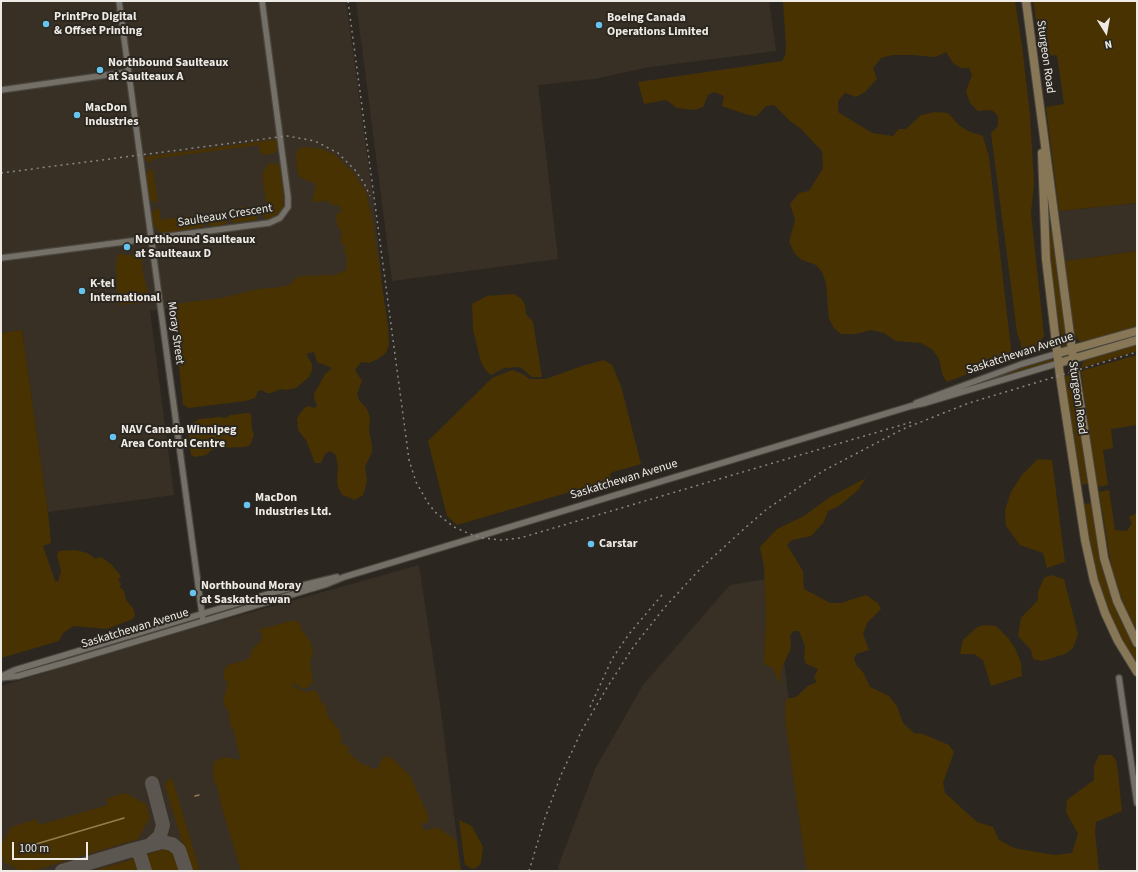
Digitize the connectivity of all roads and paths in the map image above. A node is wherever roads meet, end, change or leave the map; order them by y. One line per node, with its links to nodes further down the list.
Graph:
1 (119, 1): 4 (street, Moray Street)
2 (262, 1): 7 (street, Saulteaux Crescent)
3 (1026, 1): 6 (main road, Sturgeon Road)
4 (128, 72): 5 (street); 7 (street, Moray Street)
5 (1, 90)
6 (1041, 117): 11 (main road, Sturgeon Road); 12 (main road, Sturgeon Road)
7 (151, 238): 8 (street, Saulteaux Crescent); 17 (street, Moray Street)
8 (1, 258)
9 (1137, 331): 11 (main road, Saskatchewan Avenue)
10 (1137, 340): 13 (main road, Saskatchewan Avenue)
11 (1072, 350): 12 (main road, Saskatchewan Avenue); 13 (main road, Sturgeon Road)
12 (1059, 353): 14 (main road, Sturgeon Road); 15 (street, Saskatchewan Avenue)
13 (1074, 359): 14 (main road, Saskatchewan Avenue); 19 (main road, Sturgeon Road)
14 (1059, 363): 15 (street, Saskatchewan Avenue); 20 (main road, Sturgeon Road)
15 (911, 406): 16 (street, Saskatchewan Avenue)
16 (344, 577): 17 (street, Saskatchewan Avenue); 18 (street, Saskatchewan Avenue)
17 (202, 613): 18 (street, Moray Street); 21 (street, Saskatchewan Avenue)
18 (203, 621): 21 (street, Saskatchewan Avenue)
19 (1137, 643)
20 (1137, 672)
21 (1, 677)
22 (1119, 678): 23 (street)
23 (1137, 803)

